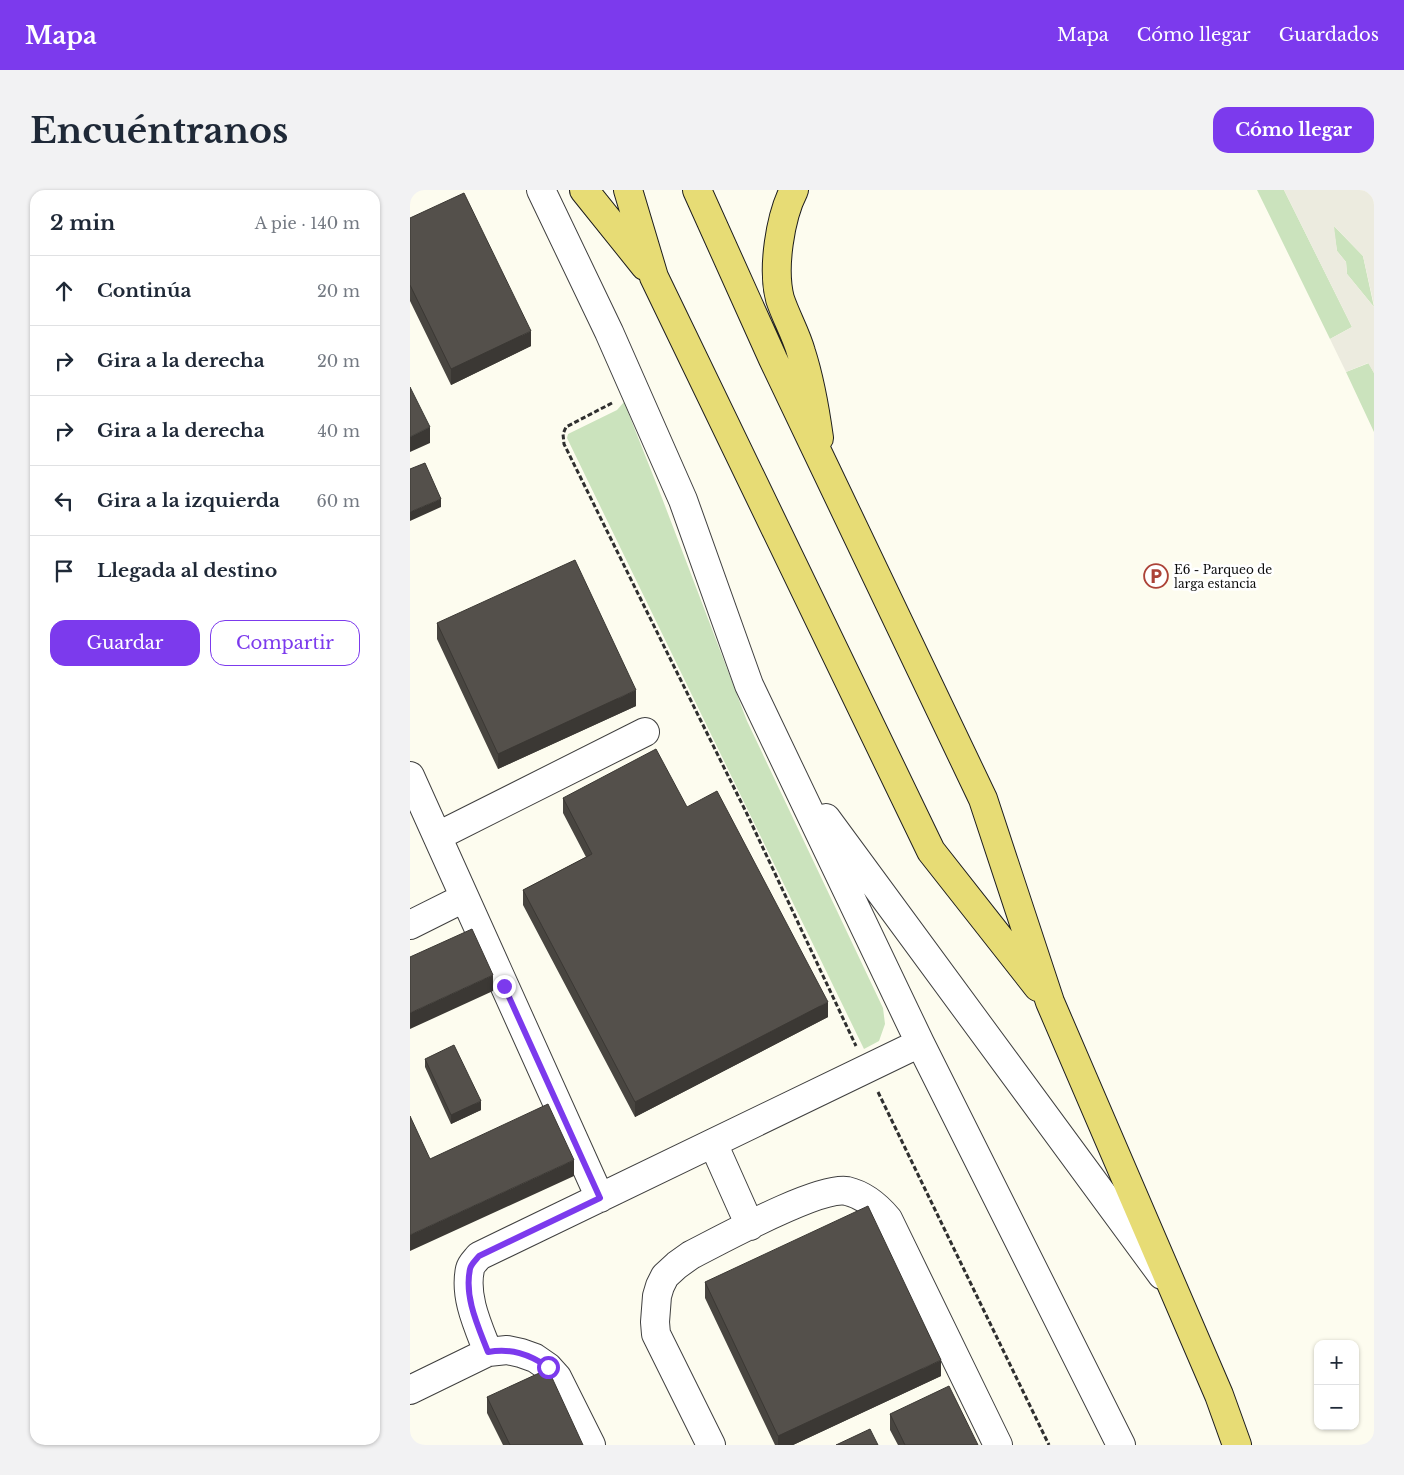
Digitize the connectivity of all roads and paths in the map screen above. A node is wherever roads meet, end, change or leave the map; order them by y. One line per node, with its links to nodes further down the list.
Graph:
1 (541, 190): 10 (lane)
2 (584, 190): 6 (main road)
3 (628, 190): 6 (main road)
4 (697, 190): 8 (main road)
5 (794, 190): 8 (main road)
6 (654, 277): 15 (main road)
7 (617, 396): 17 (path)
8 (824, 467): 15 (main road)
9 (645, 732): 12 (lane)
10 (788, 766): 16 (lane); 21 (lane)
11 (410, 776): 12 (lane)
12 (438, 836): 13 (lane)
13 (464, 898): 14 (lane); 19 (lane)
14 (410, 925)
15 (1050, 1002): 21 (main road)
16 (920, 1043): 17 (lane); 28 (lane)
17 (866, 1067): 18 (lane); 27 (path)
18 (713, 1142): 19 (lane); 20 (lane)
19 (600, 1198): 22 (lane)
20 (750, 1226): 25 (lane); 26 (lane)
21 (1176, 1294): 29 (main road)
22 (488, 1352): 23 (lane); 24 (lane)
23 (410, 1390)
24 (591, 1445)
25 (711, 1445)
26 (998, 1445)
27 (1049, 1445)
28 (1121, 1445)
29 (1237, 1445)

